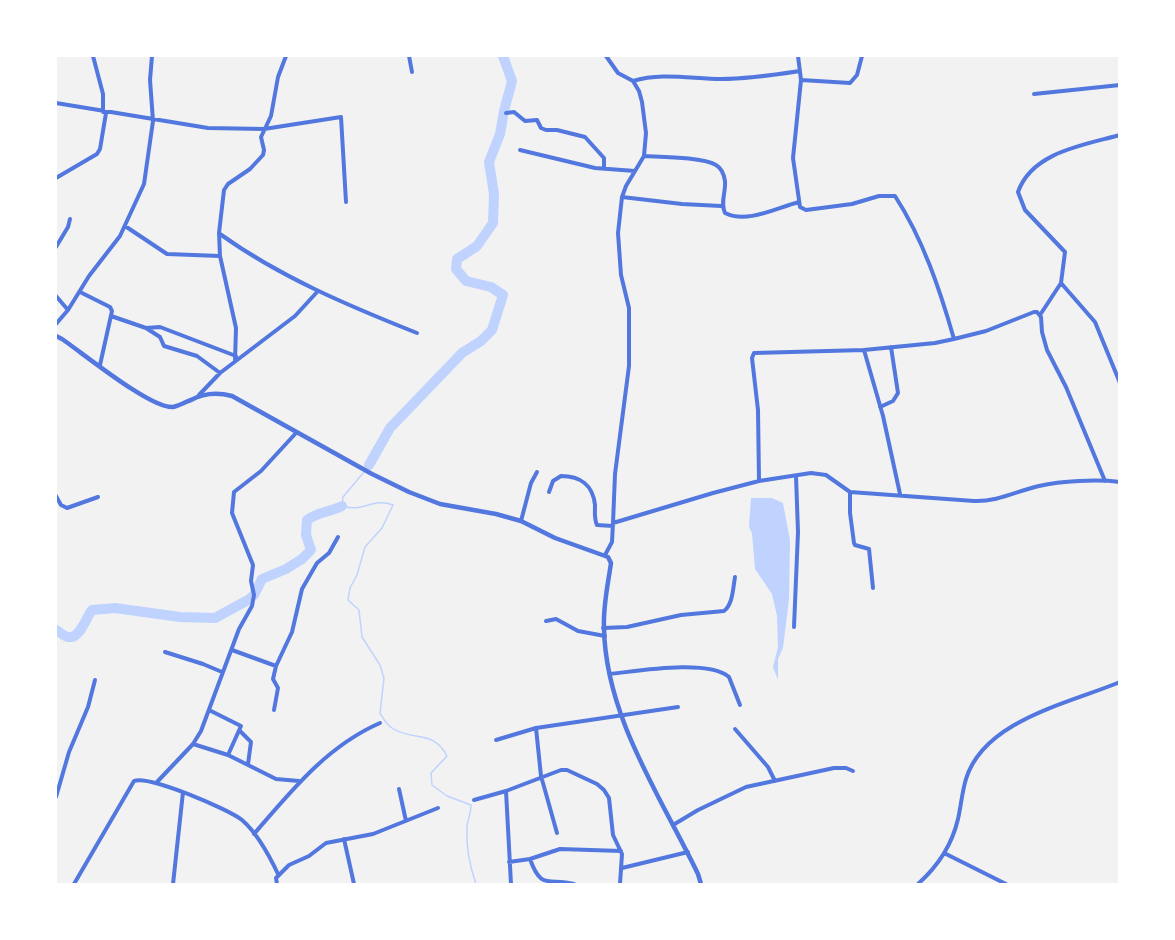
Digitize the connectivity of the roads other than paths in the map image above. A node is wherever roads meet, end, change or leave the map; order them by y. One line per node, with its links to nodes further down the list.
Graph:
1 (93, 56): 15 (street)
2 (152, 56): 17 (street)
3 (286, 56): 18 (street)
4 (409, 56): 9 (street)
5 (606, 56): 11 (street)
6 (798, 56): 8 (street)
7 (862, 56): 10 (street)
8 (800, 71): 10 (street); 11 (street)
9 (412, 72)
10 (801, 80): 27 (street)
11 (633, 81): 21 (street)
12 (1119, 85): 13 (street)
13 (1034, 94)
14 (56, 103): 15 (street)
15 (104, 113): 17 (street); 24 (street)
16 (506, 113): 22 (street)
17 (153, 121): 18 (street); 30 (street)
18 (264, 129): 26 (street); 31 (street)
19 (1119, 135): 34 (street)
20 (520, 150): 22 (street)
21 (644, 156): 23 (street); 28 (street)
22 (604, 168): 23 (street)
23 (635, 171): 25 (street)
24 (56, 178)
25 (622, 197): 28 (street); 66 (street)
26 (346, 202)
27 (799, 202): 28 (street); 45 (street)
28 (722, 206)
29 (70, 219): 32 (street)
30 (125, 226): 33 (street); 36 (street)
31 (219, 233): 33 (street); 35 (street)
32 (56, 247)
33 (220, 256): 48 (street)
34 (1061, 283): 39 (street); 51 (street)
35 (318, 291): 43 (street); 48 (street)
36 (80, 292): 38 (street); 40 (street)
37 (56, 296): 38 (street)
38 (68, 310): 41 (street)
39 (1040, 315): 45 (street); 58 (street)
40 (111, 316): 42 (street); 49 (street)
41 (56, 324)
42 (146, 328): 48 (street); 50 (street)
43 (417, 333)
44 (56, 336): 49 (street)
45 (954, 339): 46 (street)
46 (891, 347): 47 (street); 53 (street)
47 (864, 350): 53 (street); 57 (street)
48 (236, 358): 50 (street)
49 (100, 365): 52 (street)
50 (220, 373): 52 (street)
51 (1119, 383)
52 (198, 396): 54 (street)
53 (880, 407): 62 (street)
54 (296, 433): 65 (street); 75 (street)
55 (537, 472): 65 (street)
56 (796, 476): 57 (street); 61 (street); 72 (street)
57 (759, 481): 66 (street)
58 (1105, 481): 59 (street); 62 (street)
59 (1119, 482)
60 (549, 492): 66 (street)
61 (850, 492): 62 (street); 70 (street)
62 (900, 494)
63 (56, 496): 64 (street)
64 (98, 497)
65 (521, 521): 68 (street)
66 (613, 525): 68 (street)
67 (338, 537): 77 (street)
68 (605, 555): 73 (street)
69 (735, 577): 73 (street)
70 (873, 588)
71 (546, 621): 74 (street)
72 (794, 627)
73 (603, 628): 74 (street)
74 (605, 636): 79 (street)
75 (232, 650): 77 (street); 78 (street)
76 (165, 652): 78 (street)
77 (276, 666): 85 (street)
78 (222, 672): 84 (street)
79 (610, 674): 82 (street); 86 (street)
80 (95, 680): 103 (street)
81 (1119, 682): 113 (street)
82 (740, 705)
83 (678, 707): 86 (street)
84 (209, 710): 90 (street); 92 (street)
85 (274, 710)
86 (621, 716): 88 (street); 107 (street)
87 (380, 723): 97 (street)
88 (536, 728): 91 (street); 96 (street)
89 (735, 729): 98 (street)
90 (240, 731): 93 (street); 94 (street)
91 (496, 740)
92 (193, 744): 93 (street); 99 (street)
93 (228, 755): 94 (street)
94 (248, 765): 97 (street)
95 (853, 771): 98 (street)
96 (542, 776): 101 (street); 108 (street); 111 (street)
97 (299, 781): 109 (street)
98 (775, 781): 107 (street)
99 (156, 782): 102 (street); 118 (street)
100 (399, 789): 106 (street)
101 (506, 791): 104 (street); 115 (street)
102 (183, 792): 109 (street); 119 (street)
103 (56, 796)
104 (474, 800)
105 (438, 807): 106 (street)
106 (406, 821): 110 (street)
107 (673, 825): 112 (street)
108 (557, 833)
109 (254, 834): 117 (street)
110 (344, 839): 117 (street); 121 (street)
111 (621, 851): 114 (street); 116 (street)
112 (688, 852): 116 (street); 125 (street)
113 (944, 853): 126 (street); 127 (street)
114 (530, 859): 115 (street); 123 (street)
115 (509, 862): 122 (street)
116 (622, 868): 124 (street)
117 (278, 874): 120 (street)
118 (74, 885)
119 (173, 885)
120 (277, 885)
121 (354, 885)
122 (511, 885)
123 (574, 885)
124 (620, 885)
125 (700, 885)
126 (918, 885)
127 (1006, 885)

